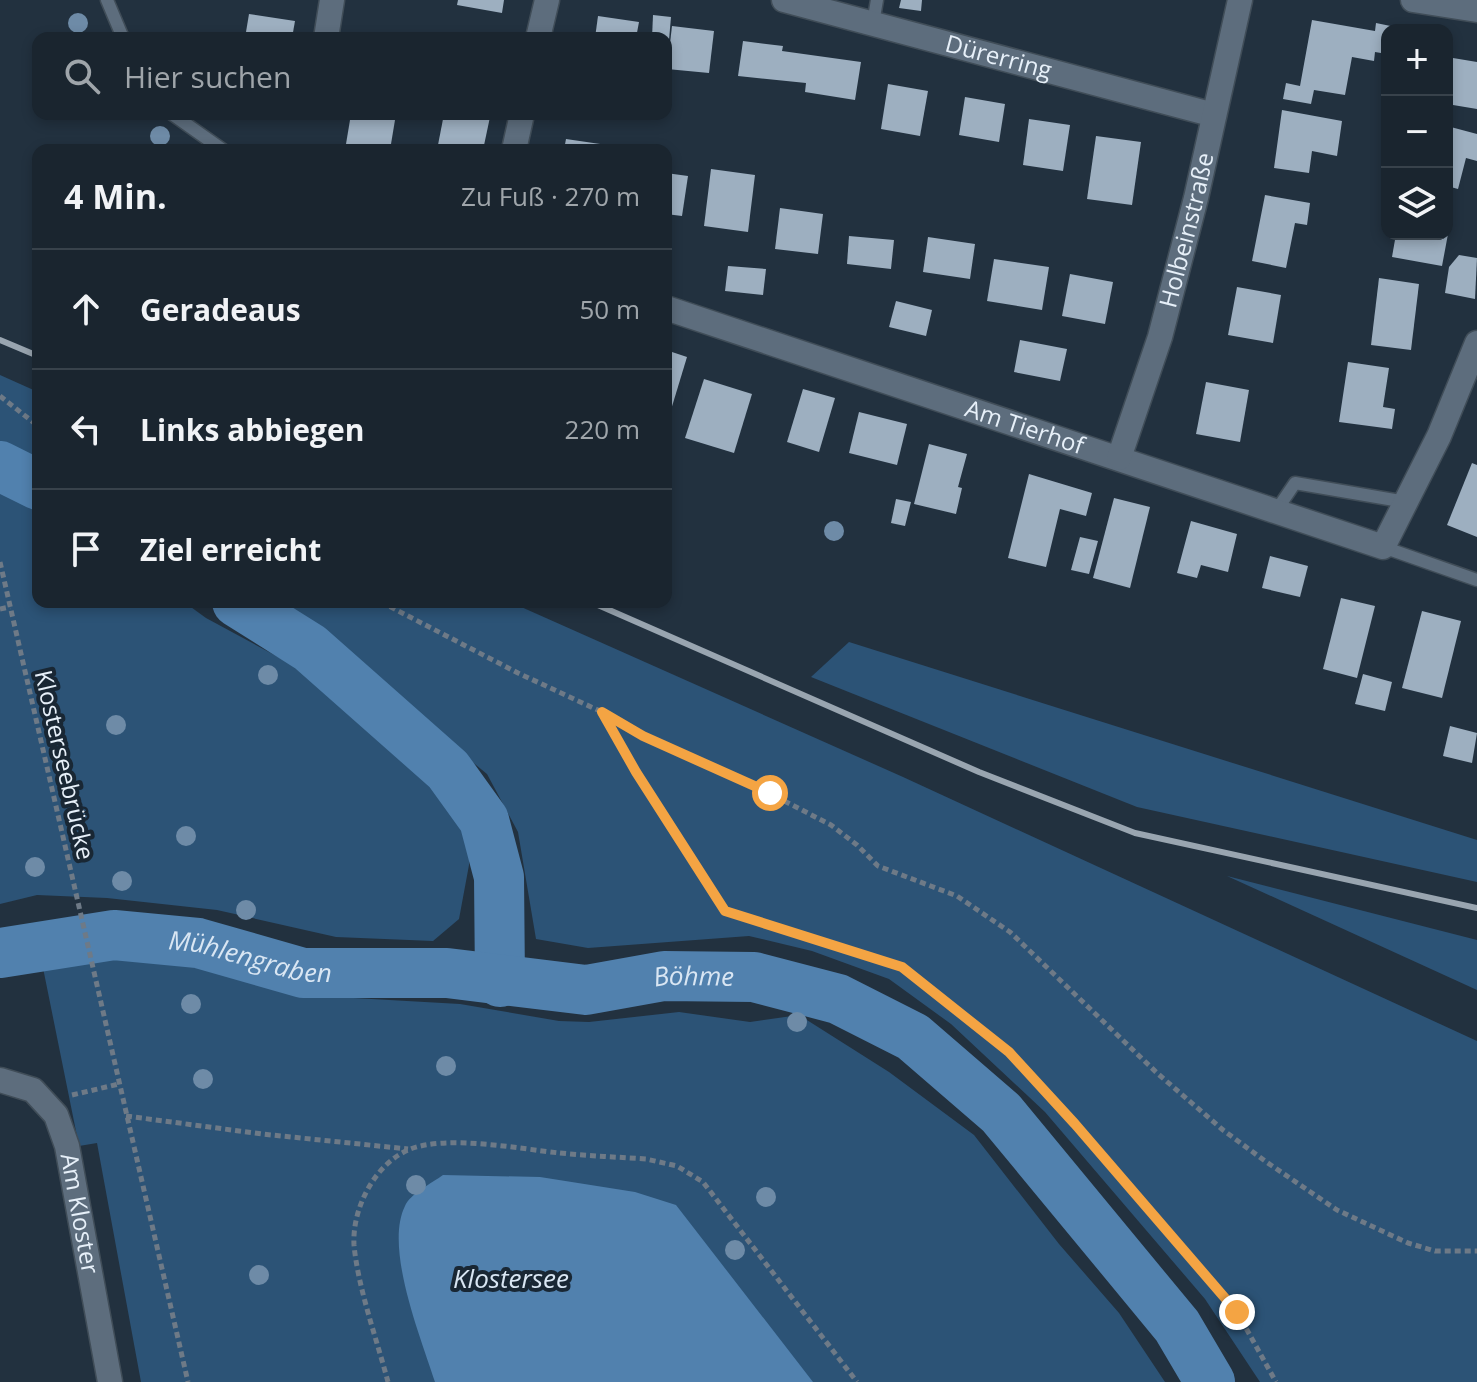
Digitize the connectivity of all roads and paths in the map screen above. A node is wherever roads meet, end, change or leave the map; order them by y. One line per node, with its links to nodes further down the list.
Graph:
1 (107, 0): 9 (lane)
2 (332, 0): 10 (street)
3 (547, 0): 11 (street)
4 (784, 0): 8 (street, Dürerring)
5 (1240, 0): 12 (street, Holbeinstraße)
6 (1413, 0): 7 (street)
7 (1477, 10)
8 (875, 12): 12 (street, Dürerring)
9 (120, 32)
10 (327, 32)
11 (539, 32)
12 (1214, 115): 21 (street, Holbeinstraße)
13 (180, 120): 15 (lane)
14 (521, 120): 16 (street)
15 (214, 144)
16 (515, 144)
17 (672, 310): 21 (street, Am Tierhof)
18 (1477, 343): 22 (street)
19 (0, 396): 20 (path)
20 (32, 421)
21 (1119, 458): 23 (street, Am Tierhof)
22 (1406, 502): 23 (lane); 24 (street)
23 (1276, 511): 24 (street, Am Tierhof)
24 (1383, 547): 26 (lane)
25 (0, 562): 27 (path, Klosterseebrücke)
26 (1477, 580)
27 (10, 607): 29 (path); 32 (path, Klosterseebrücke)
28 (393, 608): 30 (path)
29 (0, 609)
30 (602, 712): 36 (path); 41 (path)
31 (0, 1080): 37 (street, Am Kloster)
32 (119, 1084): 33 (path); 34 (path, Klosterseebrücke)
33 (77, 1093)
34 (126, 1116): 35 (path); 38 (path, Klosterseebrücke)
35 (409, 1149): 39 (path); 40 (path)
36 (1477, 1251)
37 (110, 1382)
38 (188, 1382)
39 (388, 1382)
40 (857, 1382)
41 (1276, 1382)

